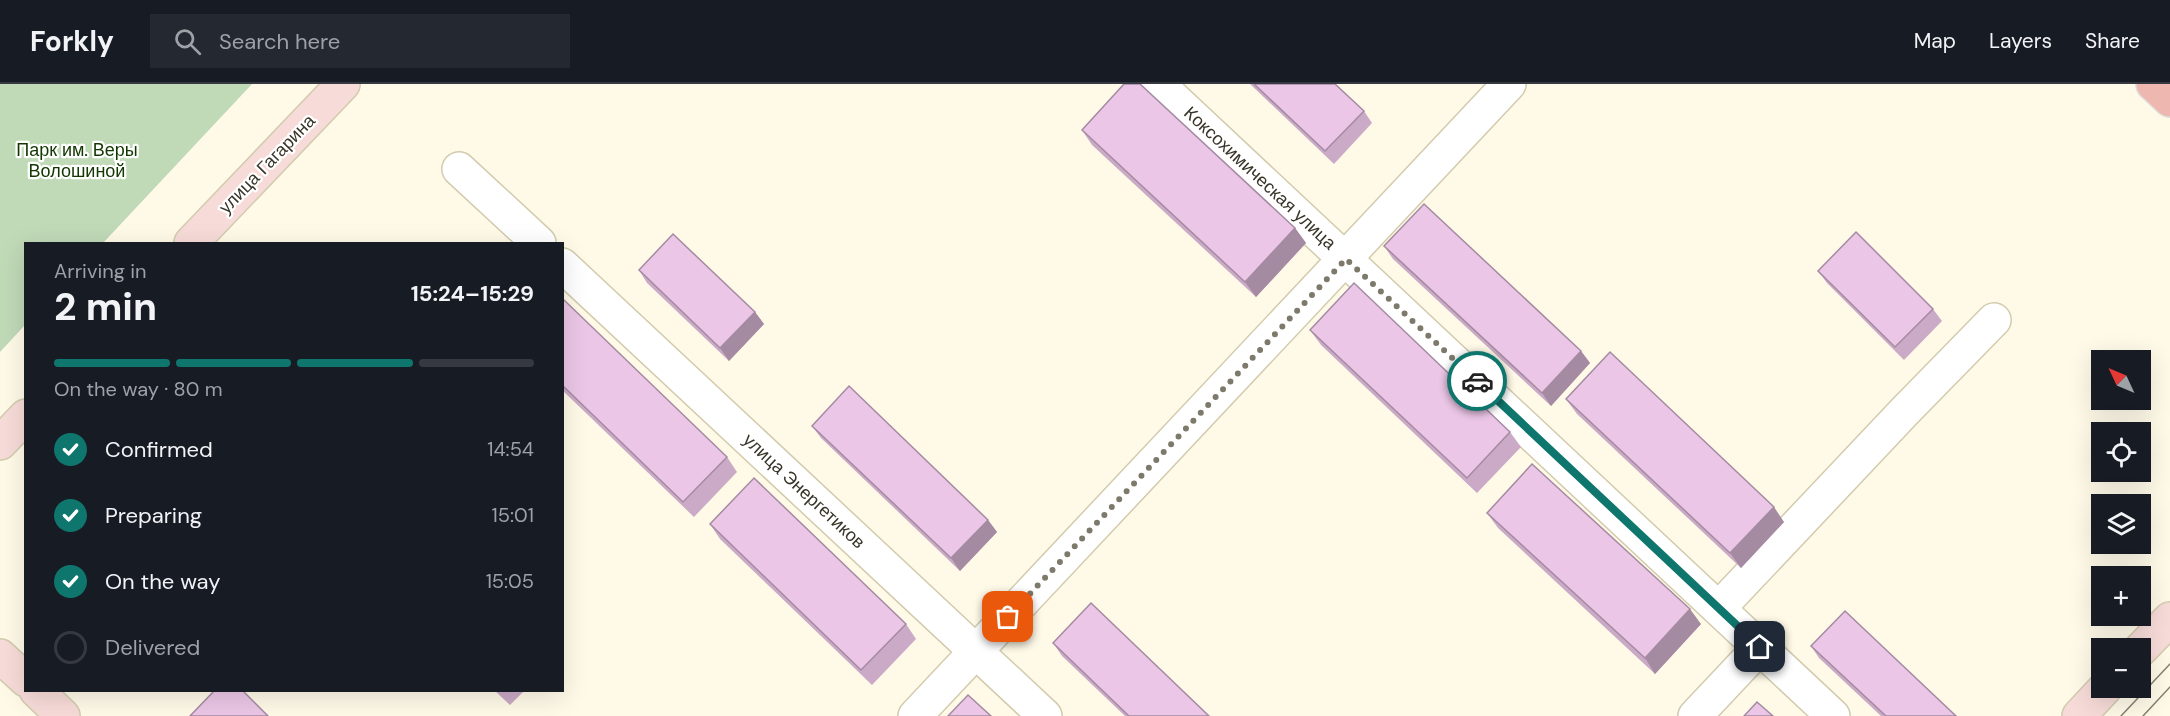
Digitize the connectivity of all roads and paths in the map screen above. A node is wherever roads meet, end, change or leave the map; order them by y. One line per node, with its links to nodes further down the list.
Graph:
1 (343, 84): 7 (street, улица Гагарина)
2 (1158, 84): 9 (street, Коксохимическая улица)
3 (1509, 84): 9 (street)
4 (2153, 84): 5 (main road)
5 (2170, 100)
6 (459, 168): 8 (street)
7 (192, 242)
8 (538, 242)
9 (1346, 259): 14 (street, Коксохимическая улица); 18 (street)
10 (564, 267): 18 (street, улица Энергетиков)
11 (1994, 320): 14 (street)
12 (24, 418): 13 (street)
13 (0, 443)
14 (1719, 608): 17 (street, Коксохимическая улица)
15 (2170, 619): 16 (street)
16 (2151, 639)
17 (1760, 647): 26 (street); 27 (street, Коксохимическая улица)
18 (976, 651): 24 (street); 25 (street, улица Энергетиков)
19 (0, 656): 20 (street)
20 (24, 678)
21 (38, 692): 23 (street)
22 (2096, 698): 28 (street)
23 (63, 716)
24 (915, 716)
25 (1045, 716)
26 (1695, 716)
27 (1833, 716)
28 (2079, 716)

